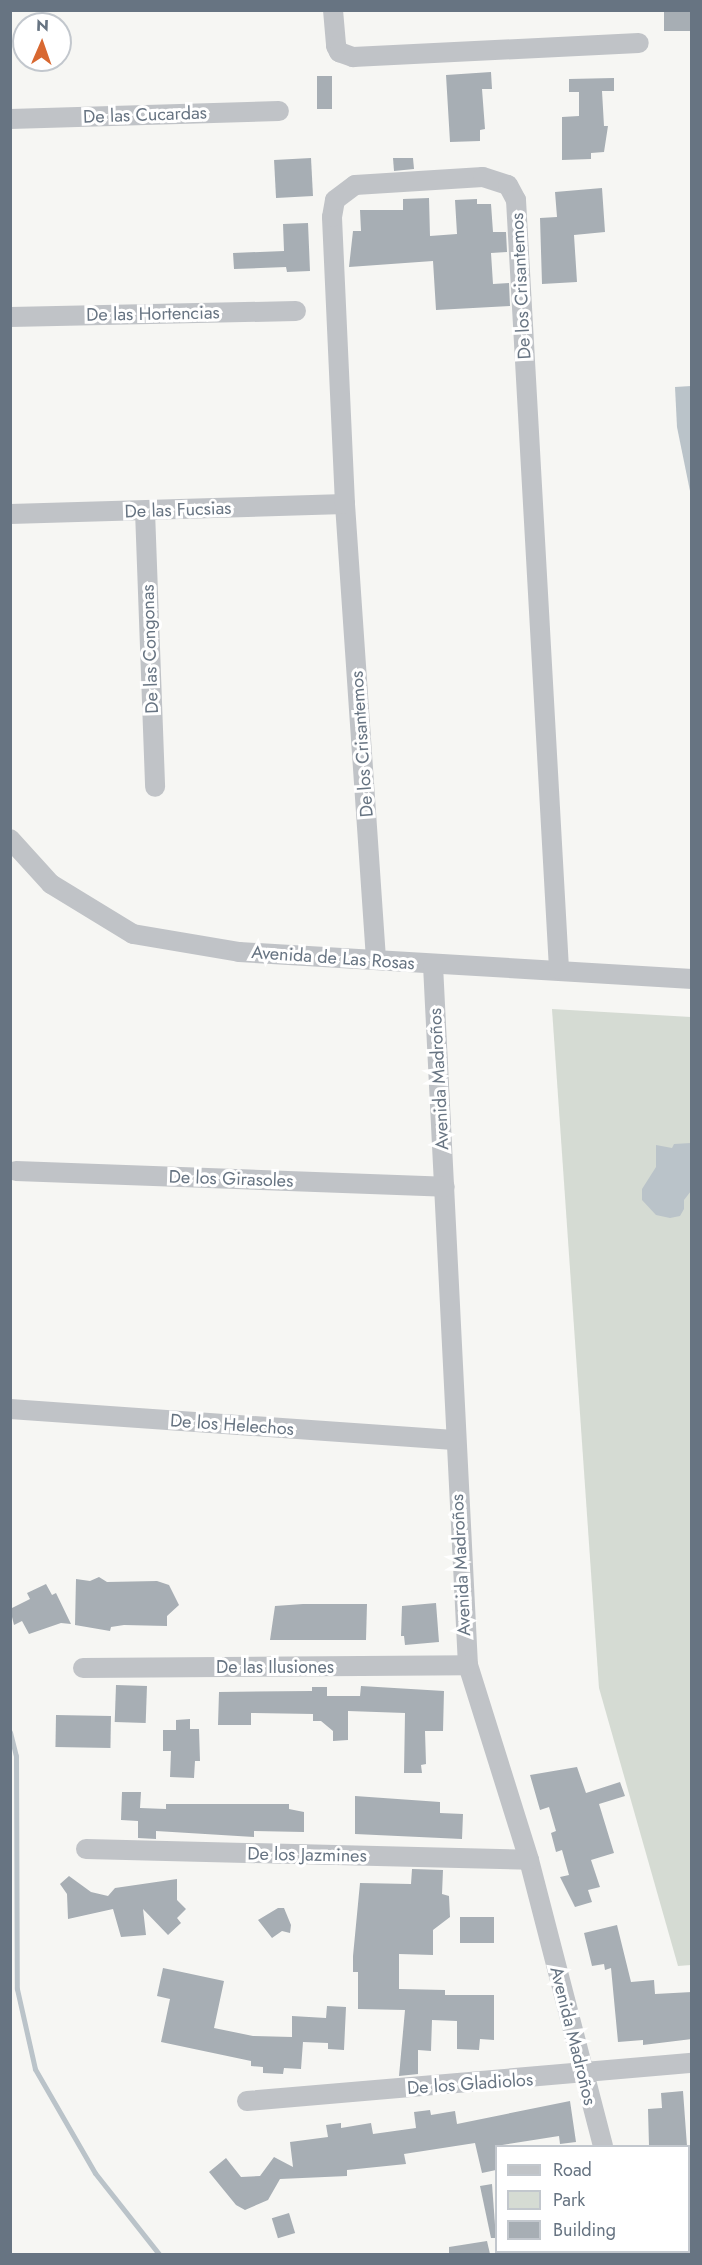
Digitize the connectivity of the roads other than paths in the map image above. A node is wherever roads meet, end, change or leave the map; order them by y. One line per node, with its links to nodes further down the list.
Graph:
1 (333, 10): 2 (street)
2 (639, 43)
3 (279, 111): 4 (street, De las Cucardas)
4 (10, 119)
5 (296, 311): 6 (street, De las Hortencias)
6 (10, 317)
7 (345, 504): 8 (street, De las Fucsias); 12 (street, De los Crisantemos); 14 (street, De los Crisantemos)
8 (145, 511): 9 (street, De las Fucsias); 10 (street, De las Congonas)
9 (10, 514)
10 (155, 787)
11 (10, 839): 12 (street, Avenida de Las Rosas)
12 (376, 959): 13 (street, Avenida de Las Rosas)
13 (433, 965): 14 (street, Avenida de Las Rosas); 17 (street, Avenida Madroños)
14 (559, 969): 15 (street, Avenida de Las Rosas)
15 (692, 979)
16 (16, 1171): 17 (street, De los Girasoles)
17 (445, 1187): 19 (street, Avenida Madroños)
18 (10, 1409): 19 (street, De los Helechos)
19 (454, 1440): 20 (street, Avenida Madroños)
20 (468, 1665): 21 (street, De las Ilusiones); 23 (street, Avenida Madroños)
21 (83, 1668)
22 (86, 1850): 23 (street, De los Jazmines)
23 (529, 1860): 25 (street, Avenida Madroños)
24 (692, 2063): 25 (street, De los Gladiolos)
25 (582, 2075): 26 (street, De los Gladiolos); 27 (street, Avenida Madroños)
26 (247, 2101)
27 (603, 2145)

